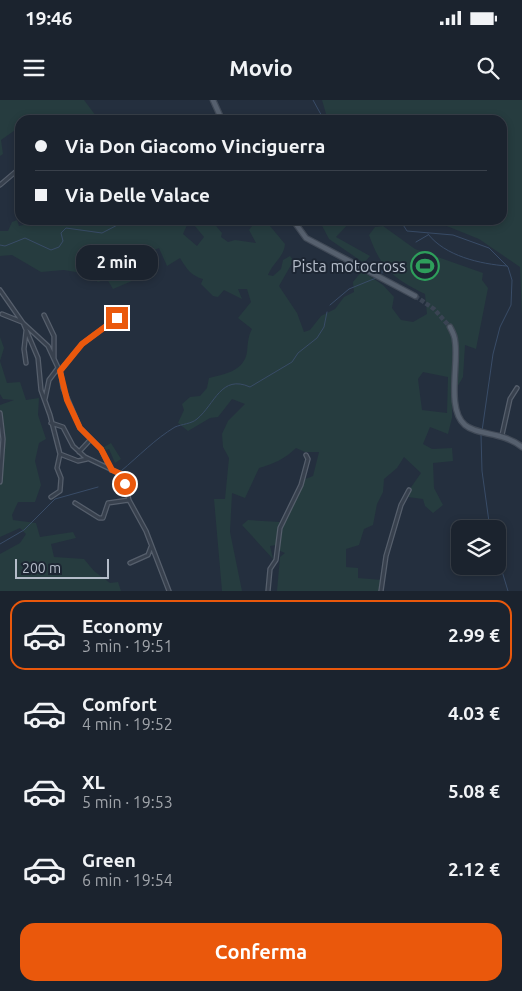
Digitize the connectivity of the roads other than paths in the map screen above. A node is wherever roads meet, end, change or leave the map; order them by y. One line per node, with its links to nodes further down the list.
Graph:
1 (213, 100): 2 (main road)
2 (220, 115)
3 (15, 172): 4 (street)
4 (0, 185)
5 (297, 225): 7 (main road)
6 (0, 290): 11 (street)
7 (415, 296)
8 (2, 314): 11 (street)
9 (44, 315): 14 (street)
10 (117, 318): 16 (street)
11 (23, 323): 13 (street); 14 (street)
12 (450, 327): 21 (main road)
13 (26, 330): 15 (street); 18 (street)
14 (54, 360): 16 (street)
15 (26, 363)
16 (59, 370): 18 (street); 22 (street)
17 (517, 388): 21 (street)
18 (45, 400): 20 (street)
19 (0, 413): 29 (street)
20 (51, 423): 24 (street); 25 (street)
21 (502, 436): 23 (main road)
22 (90, 440): 24 (street); 28 (street)
23 (522, 448)
24 (80, 452): 27 (street)
25 (60, 454): 27 (street); 31 (street)
26 (306, 455): 37 (street)
27 (88, 459): 28 (street)
28 (112, 470): 32 (street)
29 (0, 482)
30 (409, 490): 38 (street)
31 (51, 497)
32 (129, 500): 33 (street); 34 (street)
33 (75, 503)
34 (151, 547): 35 (street); 36 (street)
35 (130, 563)
36 (169, 591)
37 (268, 591)
38 (381, 591)

